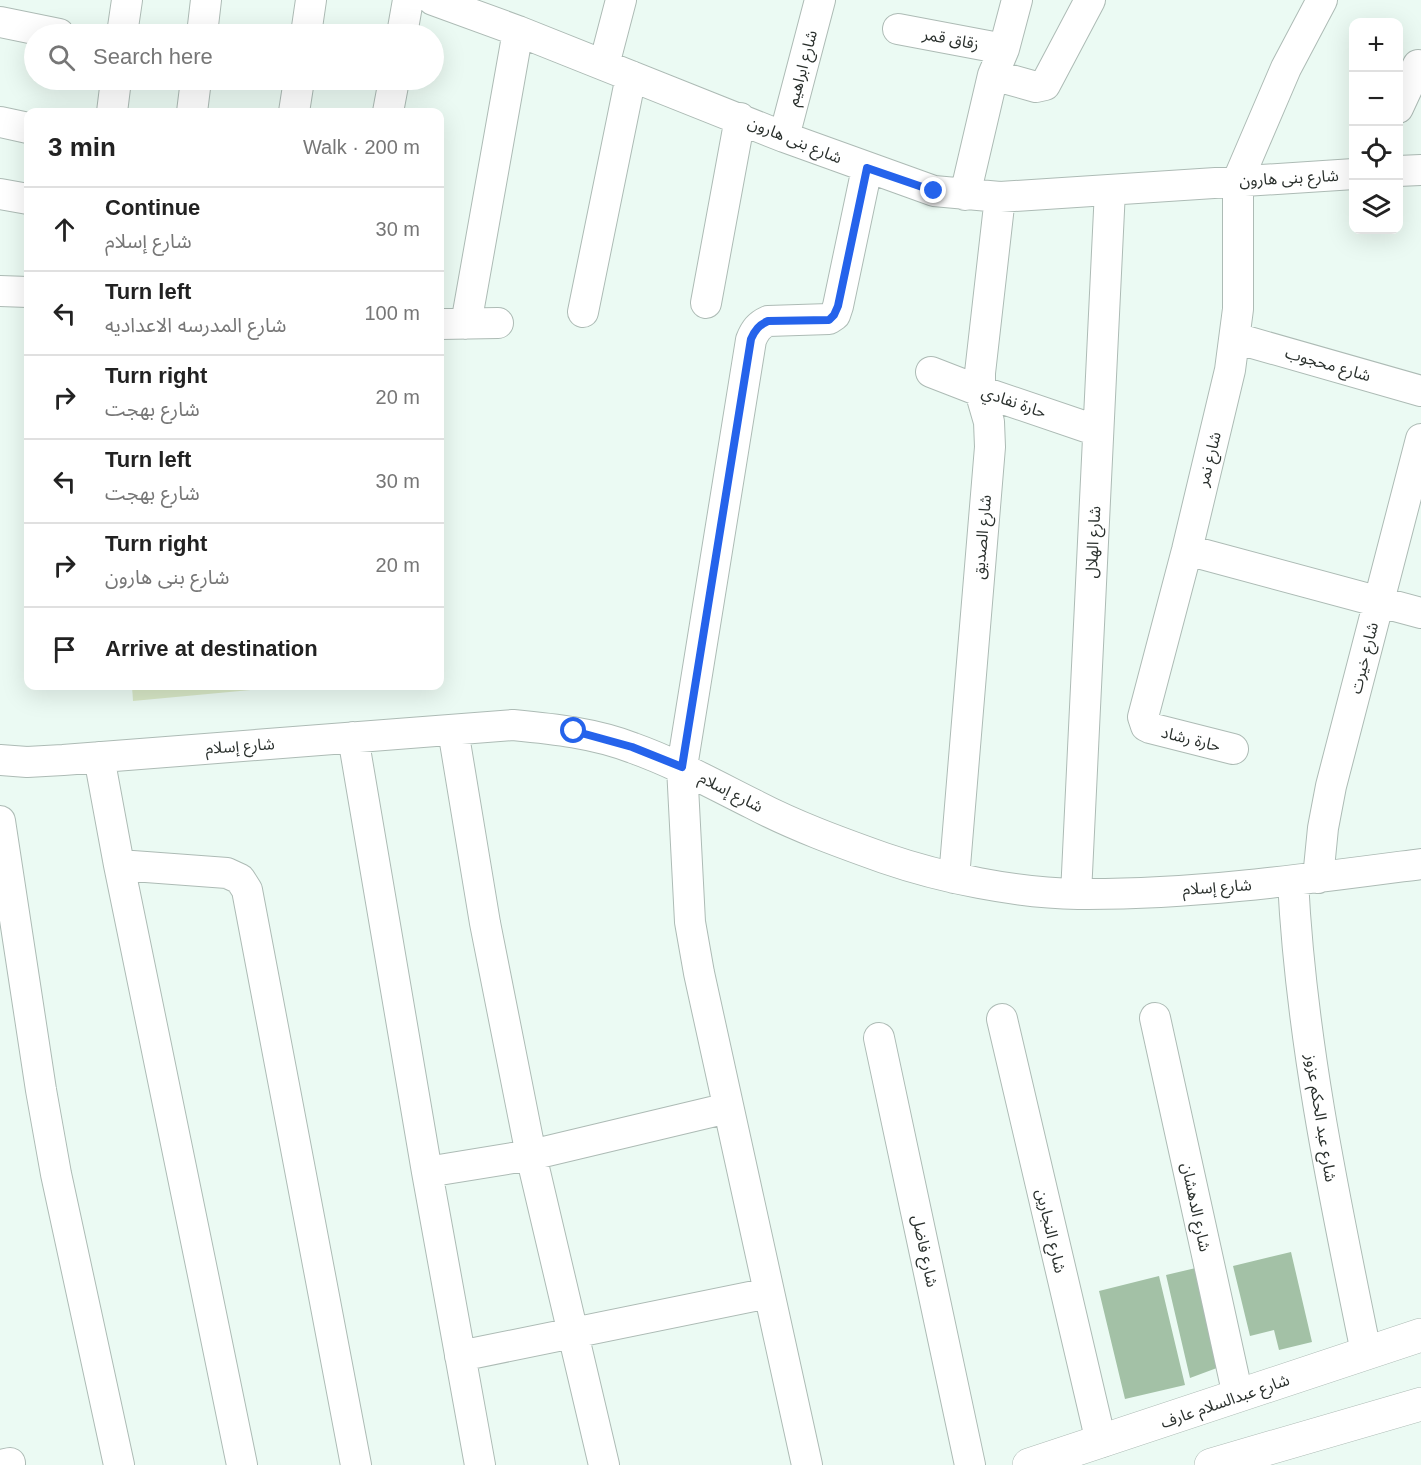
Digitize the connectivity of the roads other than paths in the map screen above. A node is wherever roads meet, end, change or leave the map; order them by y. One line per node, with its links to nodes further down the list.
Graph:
1 (128, 0): 12 (street)
2 (206, 0): 13 (street)
3 (311, 0): 14 (street)
4 (408, 0): 15 (street)
5 (433, 0): 18 (street, شارع بنى هارون)
6 (621, 0): 21 (street)
7 (820, 0): 34 (street, شارع ابراهيم)
8 (1017, 0): 19 (street)
9 (1090, 0): 19 (street, زقاق قمر)
10 (1323, 0): 39 (street)
11 (0, 22): 16 (street)
12 (124, 24)
13 (203, 24)
14 (307, 24)
15 (404, 24)
16 (24, 27)
17 (898, 29): 19 (street, زقاق قمر)
18 (518, 31): 21 (street, شارع بنى هارون); 50 (street)
19 (998, 62): 42 (street)
20 (1418, 65): 26 (street)
21 (618, 70): 31 (street, شارع بنى هارون); 48 (street)
22 (115, 90): 27 (street)
23 (195, 90): 28 (street)
24 (297, 90): 29 (street)
25 (392, 90): 30 (street)
26 (1403, 97)
27 (112, 108)
28 (192, 108)
29 (295, 108)
30 (389, 108)
31 (740, 118): 34 (street, شارع بنى هارون); 47 (street)
32 (0, 122): 33 (street)
33 (24, 127)
34 (784, 137): 35 (street, شارع بنى هارون)
35 (867, 168): 42 (street, شارع بنى هارون); 66 (street)
36 (1421, 170): 37 (street)
37 (1403, 171)
38 (1349, 174): 39 (street, شارع بنى هارون)
39 (1238, 180): 40 (street, شارع بنى هارون); 51 (street, شارع نمر)
40 (1110, 190): 43 (street, شارع بنى هارون); 55 (street, شارع الهلال)
41 (0, 194): 44 (street)
42 (965, 195): 43 (street, شارع بنى هارون)
43 (1000, 197): 53 (street, شارع الصديق)
44 (24, 199)
45 (0, 291): 46 (street)
46 (24, 292)
47 (706, 303)
48 (583, 312)
49 (498, 323): 50 (street)
50 (453, 324)
51 (1235, 338): 54 (street, شارع محجوب); 57 (street, شارع نمر)
52 (931, 372): 53 (street, حارة نفادي)
53 (980, 391): 55 (street, حارة نفادي); 70 (street, شارع الصديق)
54 (1421, 391)
55 (1098, 431): 72 (street, شارع الهلال)
56 (1421, 439): 58 (street, شارع خيرت)
57 (1187, 550): 58 (street); 60 (street, شارع نمر)
58 (1379, 602): 59 (street); 71 (street, شارع خيرت)
59 (1421, 613)
60 (1150, 728): 63 (street, حارة رشاد)
61 (453, 730): 62 (street, شارع إسلام); 66 (street, شارع إسلام); 77 (street)
62 (353, 737): 64 (street, شارع إسلام); 78 (street)
63 (1233, 749)
64 (99, 757): 65 (street, شارع إسلام); 69 (street)
65 (0, 760)
66 (682, 767): 70 (street, شارع إسلام); 76 (street)
67 (0, 821): 88 (street)
68 (1421, 864): 71 (street, شارع إسلام)
69 (119, 865): 89 (street); 90 (street)
70 (954, 878): 72 (street, شارع إسلام)
71 (1305, 879): 72 (street, شارع إسلام); 82 (street, شارع عبد الحكم عزوز)
72 (1076, 894)
73 (1155, 1018): 84 (street, شارع الدهشان)
74 (1002, 1020): 86 (street, شارع النجارين)
75 (879, 1038): 94 (street, شارع فاضل)
76 (728, 1108): 77 (street); 79 (street)
77 (531, 1155): 78 (street); 80 (street)
78 (427, 1172): 83 (street)
79 (769, 1293): 80 (street); 93 (street)
80 (573, 1333): 83 (street); 92 (street)
81 (1417, 1339): 82 (main road, شارع عبدالسلام عارف)
82 (1366, 1352): 84 (main road, شارع عبدالسلام عارف)
83 (460, 1356): 91 (street)
84 (1238, 1396): 86 (main road, شارع عبدالسلام عارف)
85 (1421, 1404): 87 (main road)
86 (1101, 1442): 95 (main road, شارع عبدالسلام عارف)
87 (1246, 1460): 96 (main road)
88 (119, 1465)
89 (242, 1465)
90 (356, 1465)
91 (480, 1465)
92 (604, 1465)
93 (807, 1465)
94 (970, 1465)
95 (1029, 1465)
96 (1211, 1465)

